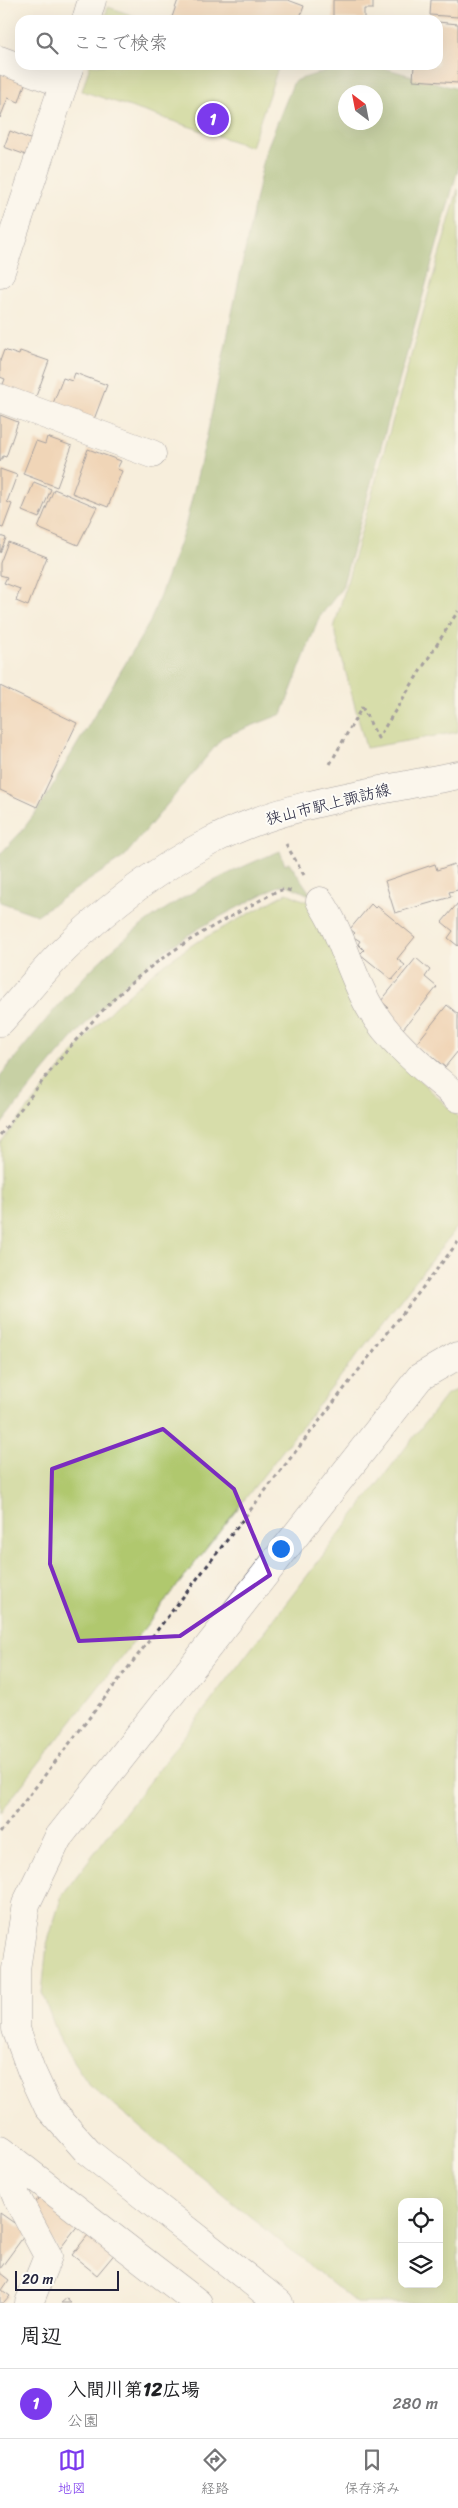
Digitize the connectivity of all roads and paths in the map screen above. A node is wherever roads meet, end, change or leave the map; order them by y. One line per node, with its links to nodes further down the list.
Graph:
1 (92, 0): 2 (street)
2 (88, 15)
3 (0, 60): 4 (street)
4 (15, 63)
5 (45, 70): 6 (street)
6 (67, 75): 7 (street)
7 (0, 274)
8 (0, 398): 9 (street)
9 (152, 454)
10 (458, 611): 11 (path)
11 (330, 764)
12 (458, 774): 14 (street, 狭山市駅上諏訪線)
13 (320, 901): 15 (street); 16 (path)
14 (0, 1022)
15 (458, 1098)
16 (0, 1134)
17 (458, 1242): 19 (path)
18 (458, 1355): 24 (street)
19 (0, 1833)
20 (0, 2150): 23 (street)
21 (0, 2158): 22 (street)
22 (29, 2303)
23 (198, 2303)
24 (279, 2303)

